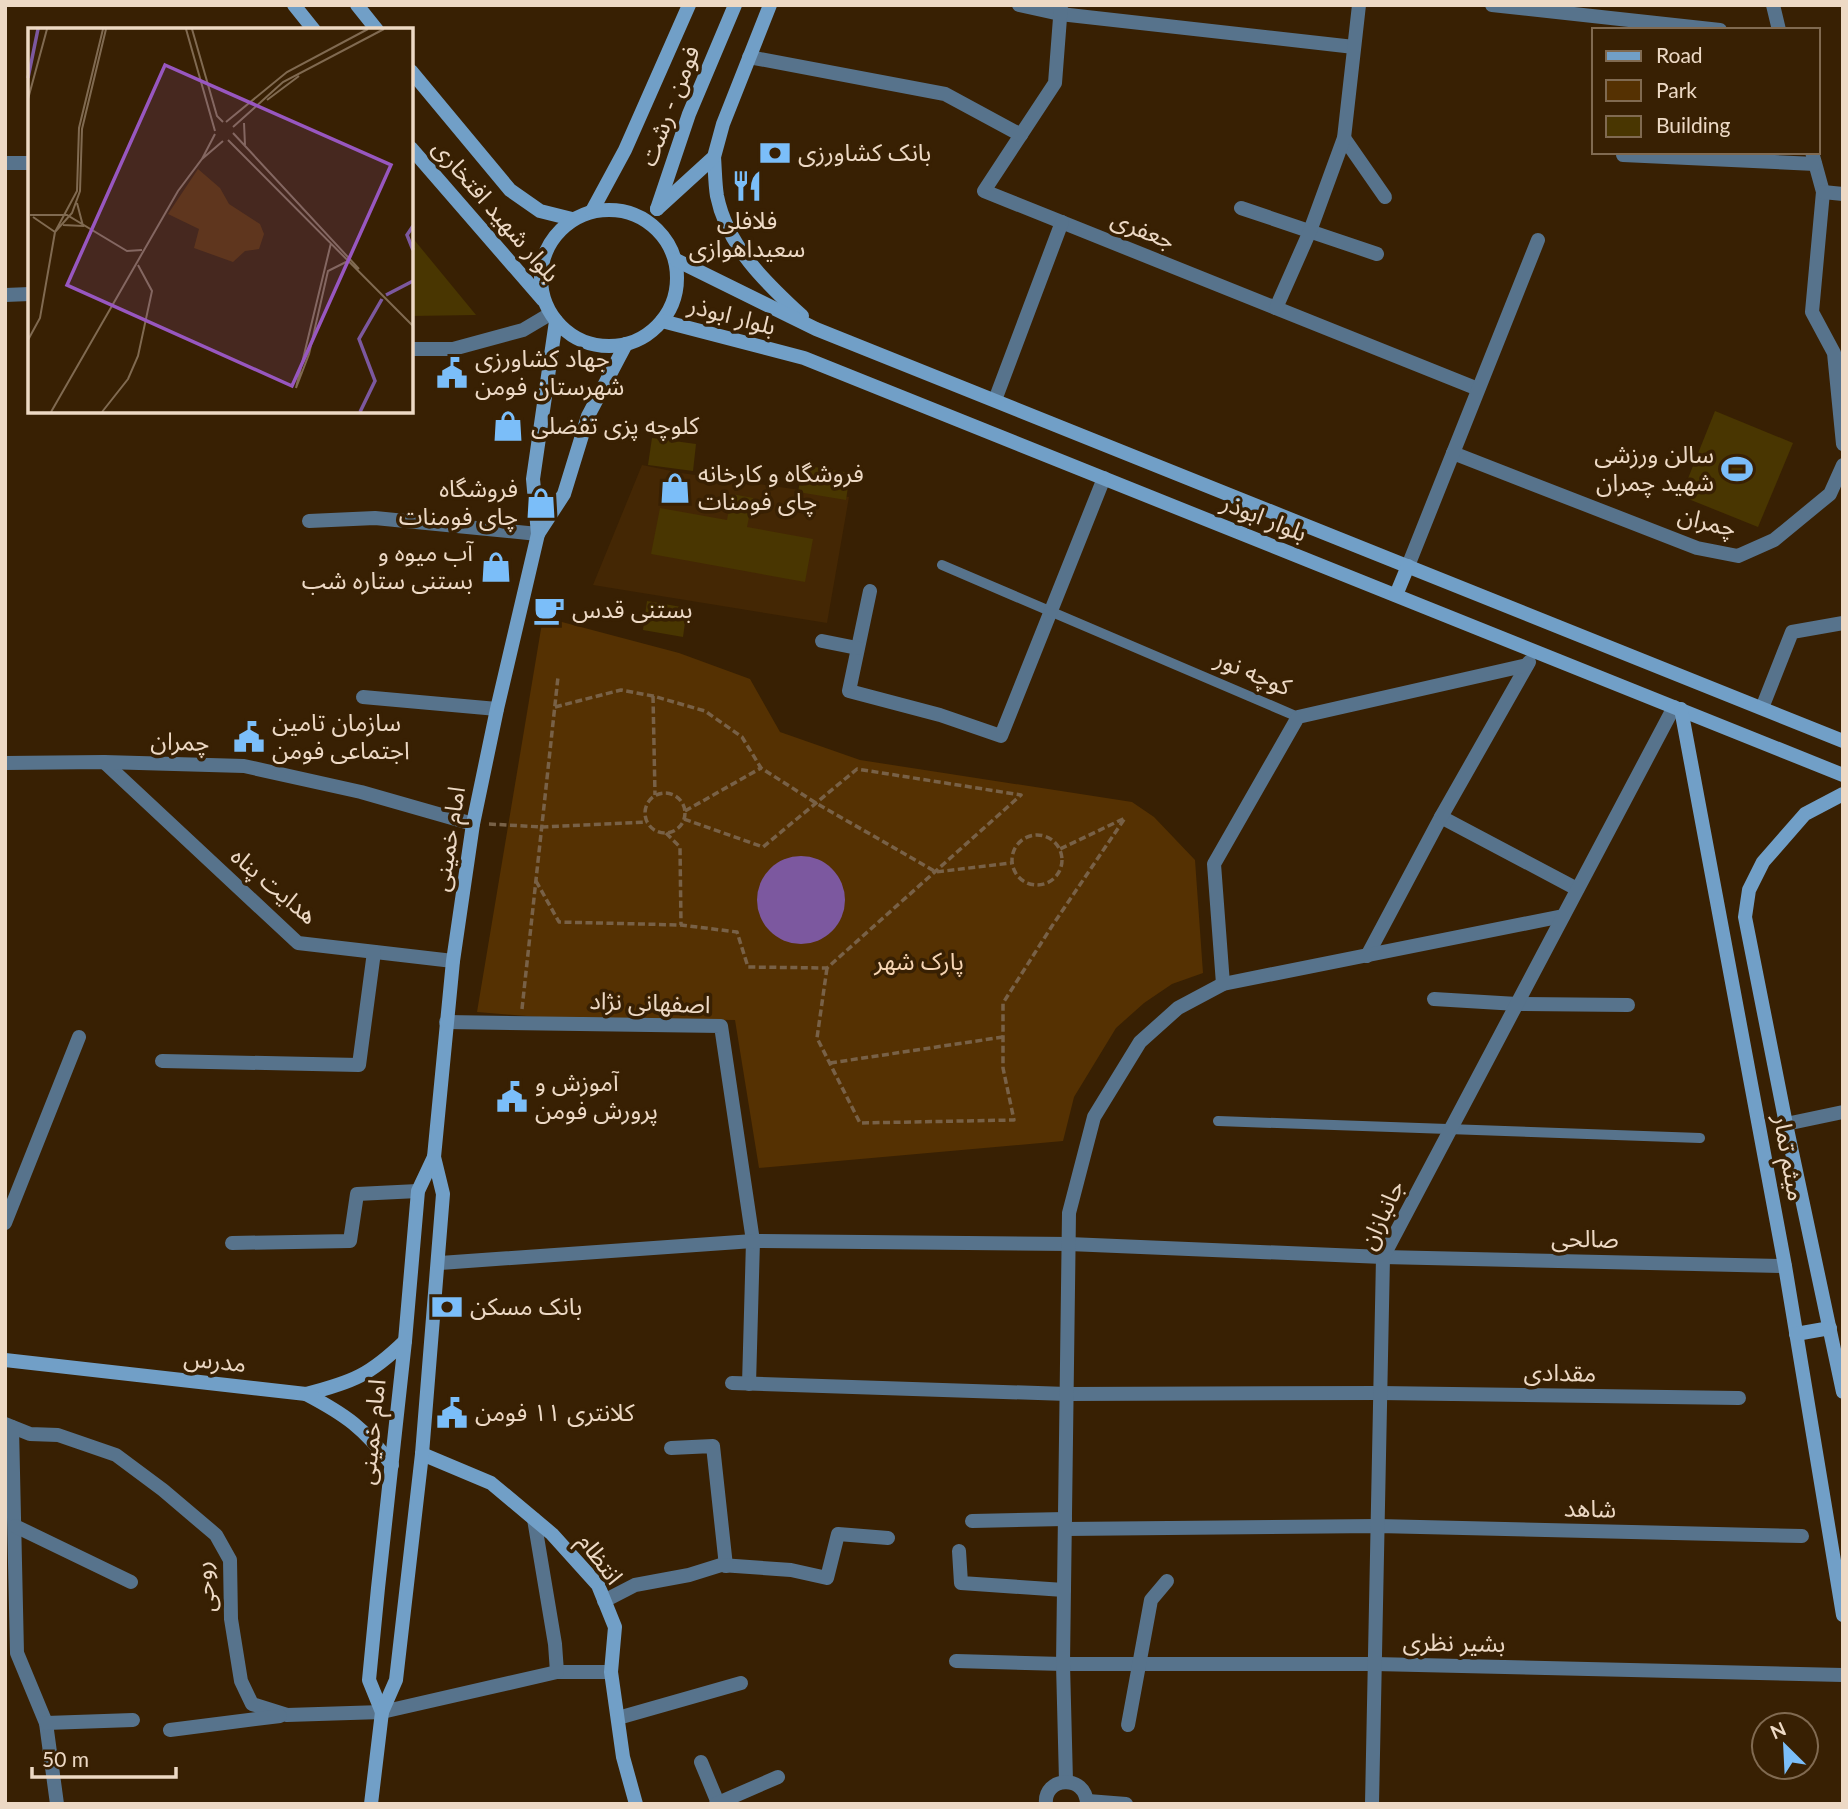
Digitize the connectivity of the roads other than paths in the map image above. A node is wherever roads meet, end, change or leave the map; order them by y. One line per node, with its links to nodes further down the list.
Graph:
1 (294, 5): 11 (street)
2 (357, 5): 12 (street)
3 (689, 5): 31 (street)
4 (735, 5): 30 (street, فومن - رشت)
5 (770, 5): 16 (street)
6 (1019, 5): 10 (street)
7 (1359, 5): 15 (street)
8 (1492, 5): 13 (street)
9 (1773, 5): 14 (street)
10 (1061, 10): 15 (street); 18 (street, جعفری)
11 (312, 28)
12 (375, 28)
13 (1702, 28)
14 (1779, 28)
15 (1354, 47): 19 (street)
16 (749, 57): 18 (street); 22 (street)
17 (413, 73): 32 (street, بلوار شهید افتخاری)
18 (1021, 135): 33 (street, جعفری)
19 (1343, 138): 28 (street); 35 (street)
20 (413, 150): 42 (street, بلوار شهید افتخاری)
21 (1623, 155): 23 (street)
22 (714, 157): 30 (street); 44 (street)
23 (1813, 158): 26 (street)
24 (5, 163): 25 (street)
25 (28, 163)
26 (1823, 192): 27 (street); 47 (street)
27 (1843, 194)
28 (1384, 197)
29 (1241, 208): 35 (street)
30 (657, 209): 34 (street, فومن - رشت)
31 (592, 211): 32 (street); 34 (street)
32 (572, 219): 42 (street)
33 (1062, 222): 41 (street, جعفری); 49 (street)
34 (653, 224): 38 (street)
35 (1310, 231): 37 (street); 41 (street)
36 (1538, 240): 48 (street)
37 (1377, 254)
38 (676, 260): 43 (street); 44 (street, بلوار ابوذر)
39 (28, 294): 40 (street)
40 (5, 295)
41 (1276, 308): 48 (street, جعفری)
42 (551, 313): 45 (street); 46 (street); 55 (street, امام خمینی)
43 (662, 321): 45 (street); 53 (street, بلوار ابوذر)
44 (816, 328): 49 (street, بلوار ابوذر)
45 (626, 344): 55 (street, امام خمینی)
46 (413, 349)
47 (1838, 353): 50 (street)
48 (1478, 388): 51 (street)
49 (995, 400): 57 (street, بلوار ابوذر)
50 (1843, 444)
51 (1453, 453): 52 (street, چمران); 57 (street)
52 (1843, 465)
53 (1104, 478): 59 (street, بلوار ابوذر); 60 (street)
54 (309, 521): 55 (street)
55 (538, 534): 69 (street, امام خمینی)
56 (942, 565): 60 (lane, کوچه نور)
57 (1408, 566): 59 (street); 68 (street, بلوار ابوذر)
58 (870, 591): 63 (street)
59 (1396, 596): 64 (street, بلوار ابوذر)
60 (1051, 611): 63 (street); 70 (lane, کوچه نور)
61 (1843, 623): 68 (street)
62 (822, 641): 63 (street)
63 (857, 648)
64 (1535, 651): 65 (street); 67 (street, بلوار ابوذر)
65 (1527, 665): 70 (street, کوچه نور); 76 (street)
66 (363, 697): 69 (street)
67 (1677, 708): 74 (street, بلوار ابوذر); 78 (street, جانبازان); 81 (street, میثم تمار)
68 (1762, 708): 71 (street, بلوار ابوذر)
69 (496, 709): 77 (street, امام خمینی)
70 (1298, 717): 85 (street)
71 (1843, 741)
72 (104, 762): 73 (street, چمران); 77 (street, چمران); 82 (street, هدایت پناه)
73 (5, 763)
74 (1843, 775)
75 (1843, 793): 80 (street, میثم تمار)
76 (1441, 817): 78 (street); 83 (street)
77 (473, 824): 84 (street, امام خمینی)
78 (1577, 889): 79 (street, جانبازان)
79 (1563, 916): 83 (street); 87 (street, جانبازان)
80 (1745, 917): 81 (street); 94 (street, میثم تمار)
81 (1722, 918): 105 (street, میثم تمار)
82 (374, 952): 84 (street, هدایت پناه); 91 (street)
83 (1367, 956): 85 (street)
84 (453, 961): 89 (street, امام خمینی)
85 (1223, 984): 102 (street)
86 (1434, 999): 87 (street)
87 (1517, 1004): 88 (street); 95 (street, جانبازان)
88 (1628, 1005)
89 (446, 1022): 97 (street, امام خمینی); 100 (street, اصفهانی نژاد)
90 (79, 1037): 99 (street)
91 (162, 1061)
92 (1843, 1112): 94 (street)
93 (1218, 1121): 95 (lane)
94 (1786, 1124): 106 (street, میثم تمار)
95 (1450, 1129): 96 (lane); 103 (street, جانبازان)
96 (1700, 1138)
97 (435, 1157): 98 (street, امام خمینی); 104 (street, امام خمینی)
98 (418, 1191): 101 (street); 108 (street, امام خمینی)
99 (5, 1223)
100 (753, 1241): 102 (street); 104 (street); 111 (street)
101 (232, 1243)
102 (1069, 1244): 103 (street, صالحی); 115 (street)
103 (1383, 1257): 105 (street, صالحی); 113 (street, جانبازان)
104 (439, 1264): 119 (street, امام خمینی)
105 (1786, 1266): 107 (street, میثم تمار)
106 (1830, 1328): 107 (street); 112 (street, میثم تمار)
107 (1796, 1334): 134 (street, میثم تمار)
108 (405, 1341): 114 (street, مدرس); 120 (street, امام خمینی)
109 (5, 1360): 114 (street, مدرس)
110 (732, 1382): 111 (street, مقدادی)
111 (750, 1384): 115 (street, مقدادی)
112 (1843, 1392)
113 (1380, 1393): 115 (street, مقدادی); 116 (street, مقدادی); 125 (street, جانبازان)
114 (306, 1394): 120 (street)
115 (1067, 1394): 123 (street)
116 (1739, 1398)
117 (9, 1425): 124 (street); 144 (street, روحی)
118 (671, 1448): 129 (street)
119 (422, 1454): 121 (street, انتظام); 143 (street, امام خمینی)
120 (392, 1465): 143 (street, امام خمینی)
121 (534, 1519): 133 (street, انتظام); 139 (street)
122 (972, 1521): 123 (street, شاهد)
123 (1065, 1524): 125 (street, شاهد); 132 (street)
124 (15, 1526): 131 (street); 147 (street)
125 (1378, 1526): 126 (street, شاهد); 138 (street, جانبازان)
126 (1802, 1536)
127 (888, 1538): 129 (street)
128 (959, 1551): 132 (street)
129 (726, 1566): 133 (street)
130 (1167, 1581): 137 (street)
131 (131, 1582)
132 (1064, 1590): 136 (street)
133 (604, 1601): 140 (street, انتظام)
134 (1843, 1615)
135 (956, 1661): 136 (street, بشیر نظری)
136 (1063, 1664): 137 (street, بشیر نظری); 152 (street)
137 (1141, 1664): 138 (street, بشیر نظری); 148 (street)
138 (1375, 1664): 141 (street, بشیر نظری); 160 (street, جانبازان)
139 (557, 1672): 140 (street, روحی); 143 (street, روحی)
140 (611, 1672): 145 (street, انتظام)
141 (1843, 1675)
142 (741, 1683): 145 (street)
143 (382, 1712): 144 (street, روحی); 156 (street, امام خمینی)
144 (287, 1715): 149 (street)
145 (618, 1718): 157 (street, انتظام)
146 (133, 1720): 147 (street)
147 (46, 1723): 155 (street)
148 (1128, 1725)
149 (170, 1730)
150 (701, 1762): 154 (street)
151 (778, 1777): 154 (street)
152 (1066, 1781): 153 (street); 158 (street)
153 (1087, 1802): 159 (street)
154 (717, 1803)
155 (57, 1804)
156 (371, 1804)
157 (636, 1804)
158 (1046, 1804)
159 (1126, 1804)
160 (1372, 1804)

